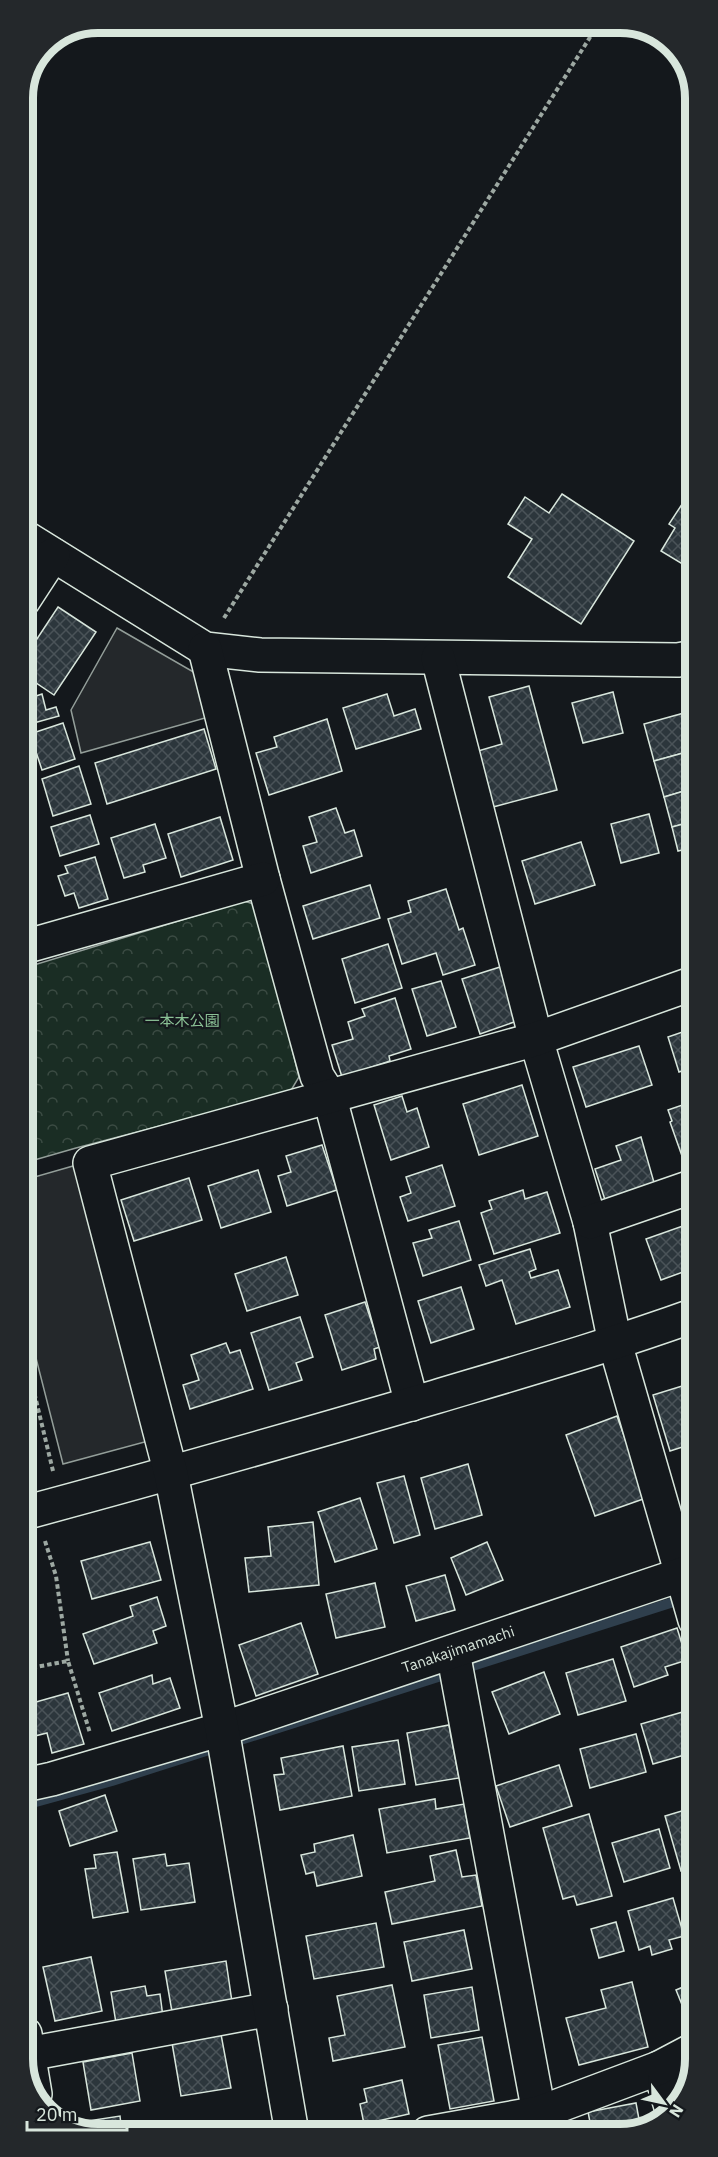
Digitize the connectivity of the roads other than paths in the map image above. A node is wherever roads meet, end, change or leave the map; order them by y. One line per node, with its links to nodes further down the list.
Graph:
1 (33, 542): 2 (street)
2 (53, 555): 3 (street); 4 (street)
3 (33, 585)
4 (205, 650): 5 (street); 7 (street)
5 (438, 658): 6 (street); 10 (street)
6 (685, 659)
7 (263, 879): 8 (street); 11 (street)
8 (33, 939)
9 (685, 986): 10 (street)
10 (536, 1039): 11 (street); 13 (street)
11 (329, 1095): 16 (street); 17 (street)
12 (685, 1189): 13 (street)
13 (590, 1222): 15 (street)
14 (685, 1319): 15 (street)
15 (615, 1343): 16 (street); 19 (street)
16 (412, 1404): 17 (street)
17 (171, 1474): 18 (street); 22 (street)
18 (33, 1511)
19 (685, 1563)
20 (685, 1573): 21 (street, Tanakajimamachi)
21 (453, 1652): 22 (street, Tanakajimamachi); 29 (street)
22 (222, 1729): 23 (street, Tanakajimamachi); 24 (street)
23 (33, 1783)
24 (271, 2009): 25 (street); 30 (street)
25 (33, 2043)
26 (685, 2055): 27 (street)
27 (659, 2068): 28 (street); 29 (street)
28 (669, 2101)
29 (539, 2113): 31 (street)
30 (290, 2124)
31 (478, 2124)

